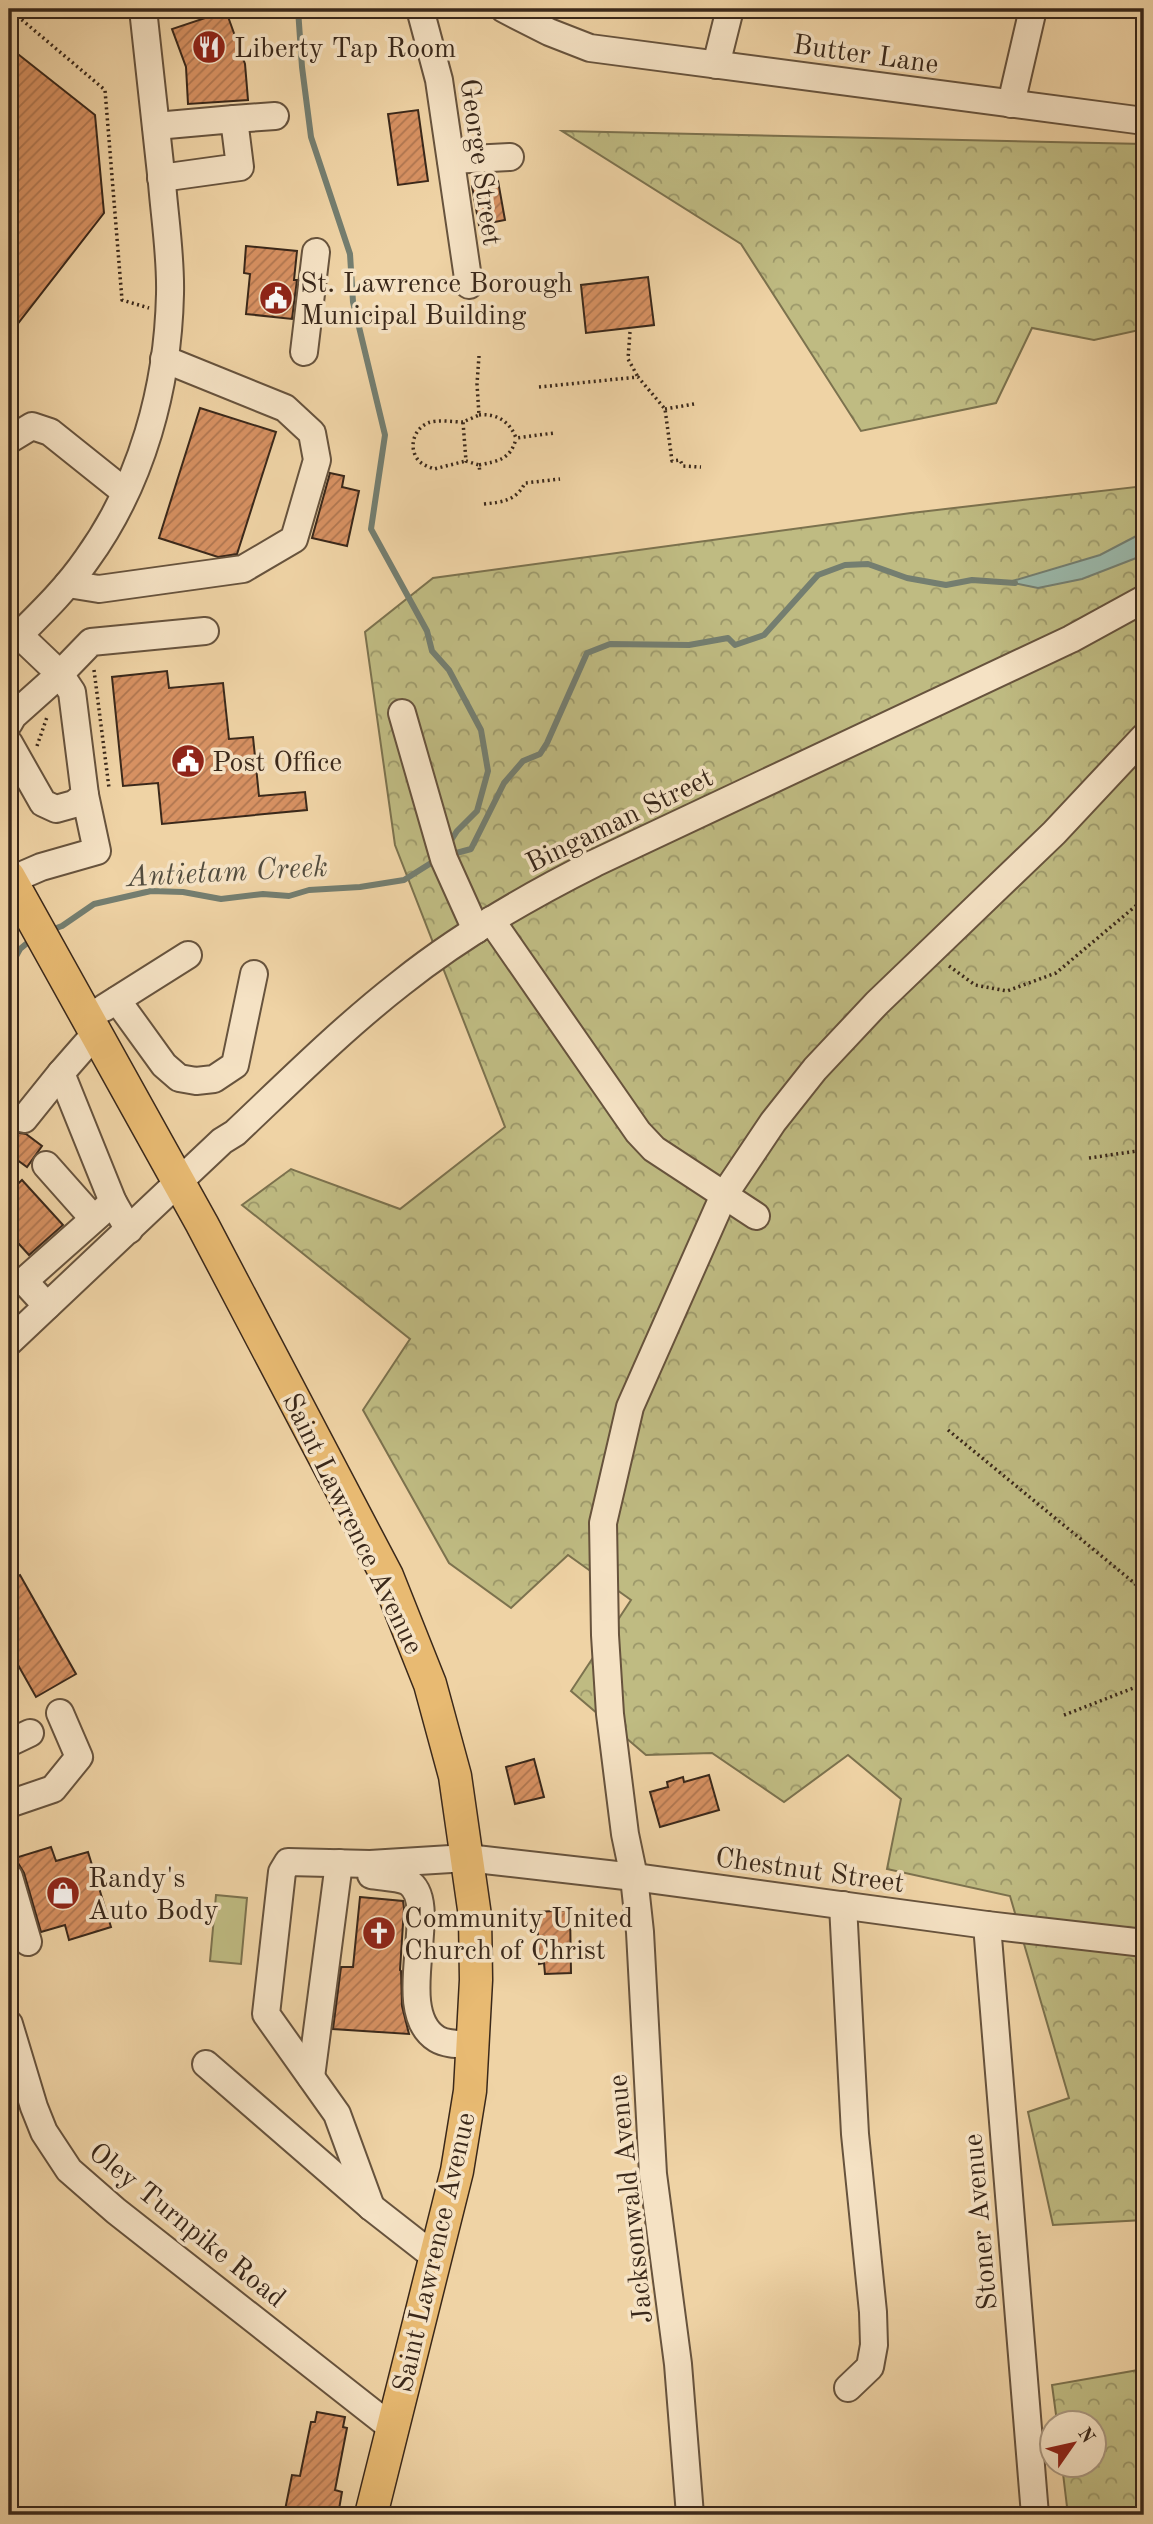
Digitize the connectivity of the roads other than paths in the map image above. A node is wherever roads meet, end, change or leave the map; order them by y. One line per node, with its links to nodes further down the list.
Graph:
1 (143, 9): 11 (street)
2 (420, 9): 13 (street, George Street)
3 (504, 9): 6 (street, Butter Lane)
4 (730, 9): 6 (street)
5 (1033, 9): 7 (street)
6 (716, 65): 7 (street, Butter Lane)
7 (1011, 104): 10 (street, Butter Lane)
8 (275, 116): 9 (street)
9 (234, 119): 11 (street); 14 (street)
10 (1144, 121)
11 (156, 126): 14 (street)
12 (510, 157): 13 (street)
13 (451, 160): 16 (street, George Street)
14 (161, 178): 18 (street)
15 (316, 252): 17 (street)
16 (469, 285)
17 (304, 352)
18 (164, 359): 20 (street); 21 (street)
19 (9, 440): 20 (street)
20 (125, 492): 21 (street)
21 (68, 584): 24 (street)
22 (1144, 599): 32 (street, Bingaman Street)
23 (205, 631): 25 (street)
24 (14, 640): 25 (street)
25 (60, 674): 27 (street); 30 (street)
26 (402, 713): 32 (street)
27 (9, 723)
28 (1144, 737): 41 (street, Jacksonwald Avenue)
29 (9, 743): 30 (street)
30 (85, 795): 31 (street)
31 (15, 888): 36 (main road, Saint Lawrence Avenue)
32 (483, 925): 40 (street, Bingaman Street); 41 (street)
33 (188, 955): 35 (street)
34 (254, 974): 35 (street)
35 (117, 1000): 36 (street)
36 (92, 1026): 37 (street); 40 (main road, Saint Lawrence Avenue)
37 (61, 1073): 38 (street); 42 (street)
38 (24, 1119)
39 (46, 1165): 44 (street)
40 (179, 1184): 45 (street, Bingaman Street); 51 (main road, Saint Lawrence Avenue)
41 (724, 1195): 43 (street); 54 (street, Jacksonwald Avenue)
42 (113, 1202): 44 (street); 45 (street)
43 (756, 1216)
44 (93, 1219): 46 (street)
45 (129, 1230): 47 (street, Bingaman Street)
46 (16, 1272): 47 (street)
47 (47, 1306): 48 (street, Bingaman Street)
48 (9, 1342)
49 (60, 1713): 50 (street)
50 (9, 1804)
51 (467, 1858): 53 (street, Chestnut Street); 54 (street, Chestnut Street); 61 (main road, Saint Lawrence Avenue)
52 (338, 1863): 53 (street, Chestnut Street); 63 (street); 63 (street, Chestnut Street)
53 (370, 1864): 61 (street)
54 (634, 1877): 56 (street, Chestnut Street); 69 (street, Jacksonwald Avenue)
55 (11, 1892): 58 (street)
56 (843, 1905): 57 (street, Chestnut Street); 66 (street)
57 (987, 1925): 59 (street, Chestnut Street); 70 (street, Stoner Avenue)
58 (29, 1942)
59 (1144, 1942)
60 (9, 2025): 67 (street, Oley Turnpike Road)
61 (474, 2046): 65 (main road, Saint Lawrence Avenue)
62 (206, 2064): 64 (street)
63 (311, 2077): 64 (street)
64 (371, 2207): 65 (street)
65 (435, 2257): 67 (main road, Saint Lawrence Avenue)
66 (848, 2388)
67 (391, 2427): 68 (main road, Saint Lawrence Avenue)
68 (371, 2515)
69 (690, 2515)
70 (1035, 2515)

